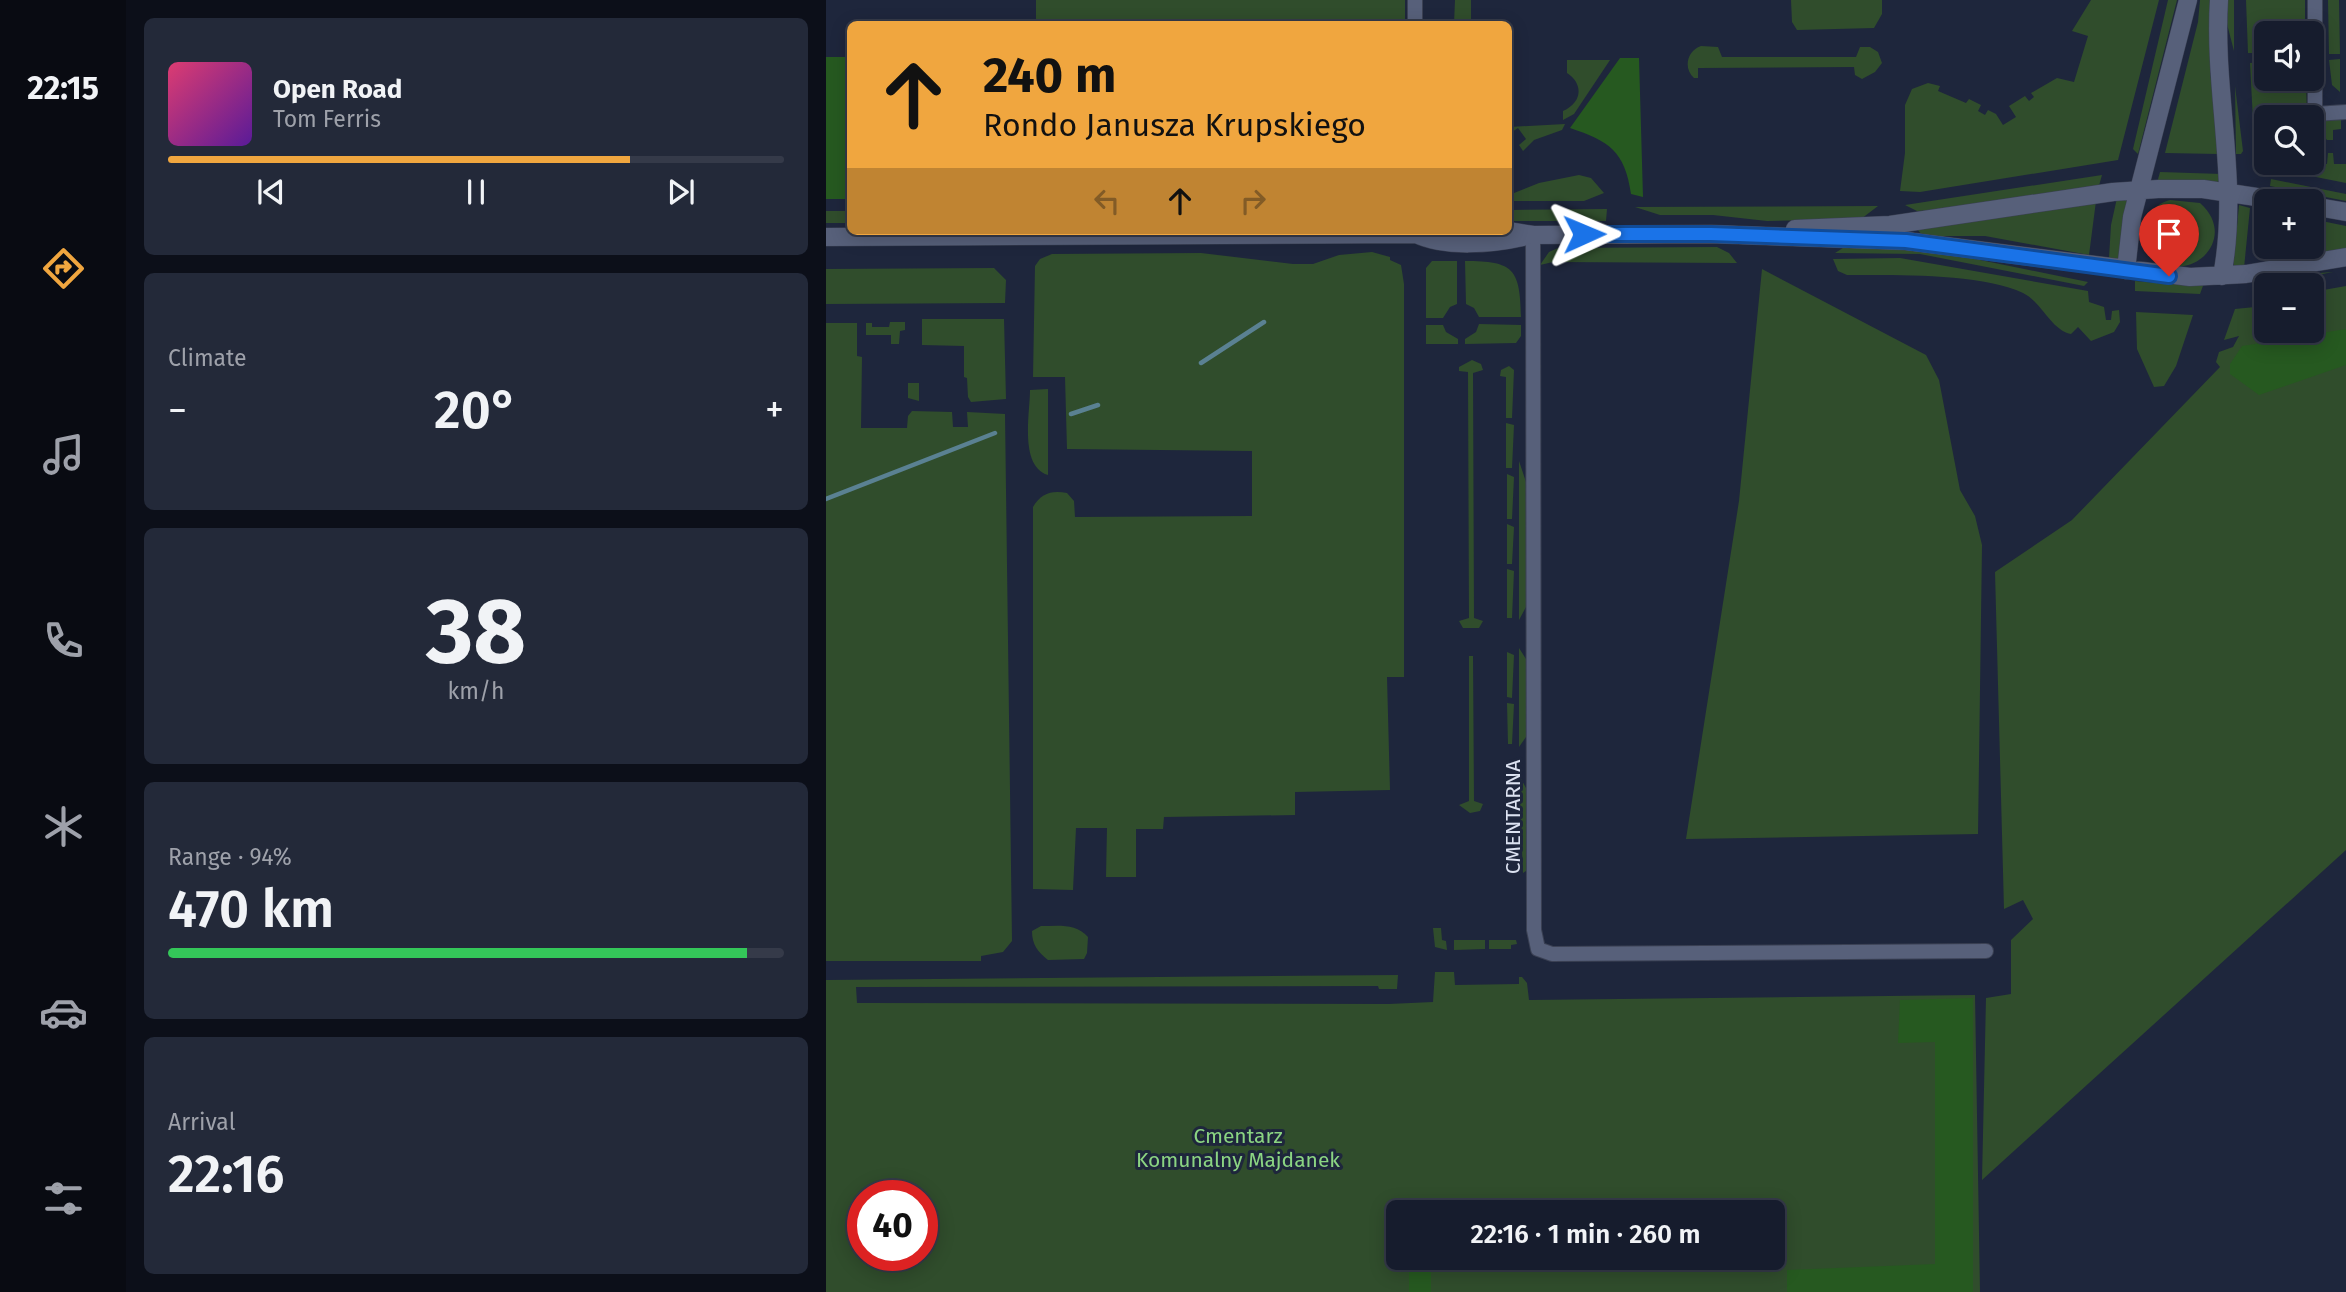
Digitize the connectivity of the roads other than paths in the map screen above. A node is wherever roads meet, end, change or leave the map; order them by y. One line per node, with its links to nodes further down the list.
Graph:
1 (1415, 0): 5 (street)
2 (2188, 0): 7 (street)
3 (2220, 0): 8 (street)
4 (2315, 0): 6 (street)
5 (1415, 21)
6 (2346, 112)
7 (2139, 191): 8 (street); 12 (street); 20 (street)
8 (2230, 192): 9 (street); 21 (street)
9 (2254, 196)
10 (2324, 208): 11 (street)
11 (2346, 212)
12 (1711, 234): 15 (street); 20 (street)
13 (1064, 235): 17 (street)
14 (1426, 235): 16 (street)
15 (1533, 235): 16 (street); 19 (street, CMENTARNA)
16 (1507, 236): 19 (street)
17 (826, 237)
18 (2346, 257): 21 (street)
19 (1533, 267): 22 (street, CMENTARNA)
20 (2126, 270): 21 (street)
21 (2222, 276)
22 (1986, 951)

